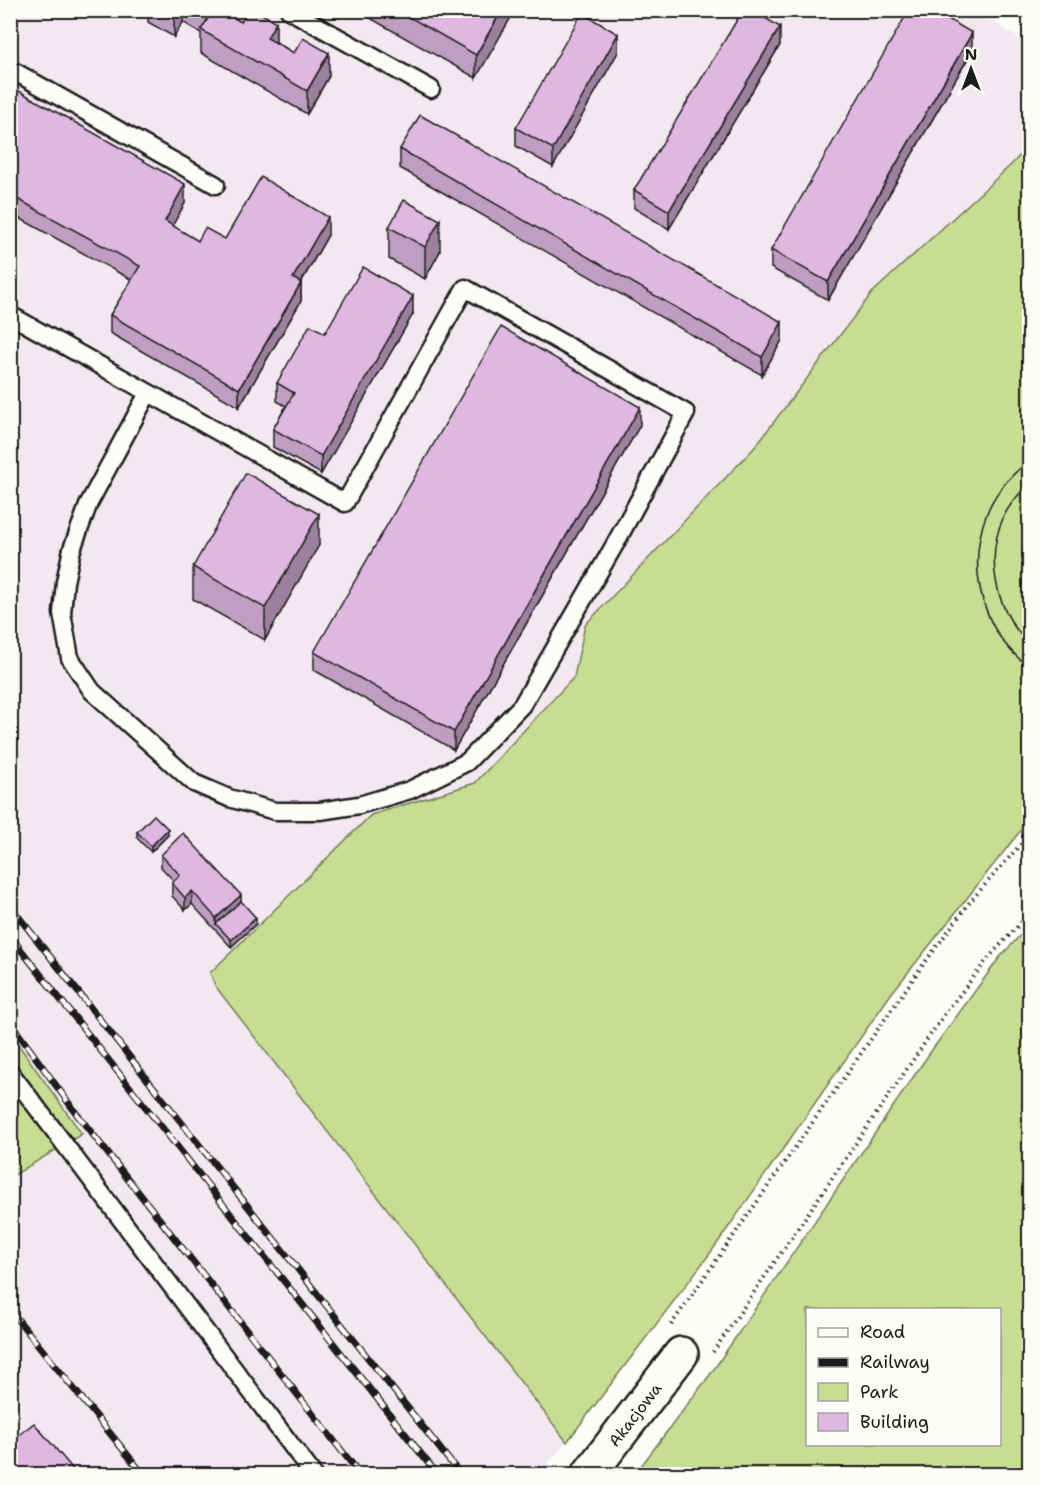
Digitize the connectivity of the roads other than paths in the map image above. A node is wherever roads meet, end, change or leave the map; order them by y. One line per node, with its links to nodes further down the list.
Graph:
1 (289, 10): 3 (lane)
2 (10, 69): 4 (lane)
3 (430, 89)
4 (216, 185)
5 (10, 315): 6 (lane)
6 (148, 393): 6 (lane)
7 (10, 1072): 9 (lane)
8 (685, 1349): 10 (street, Akacjowa)
9 (313, 1474)
10 (589, 1474)

